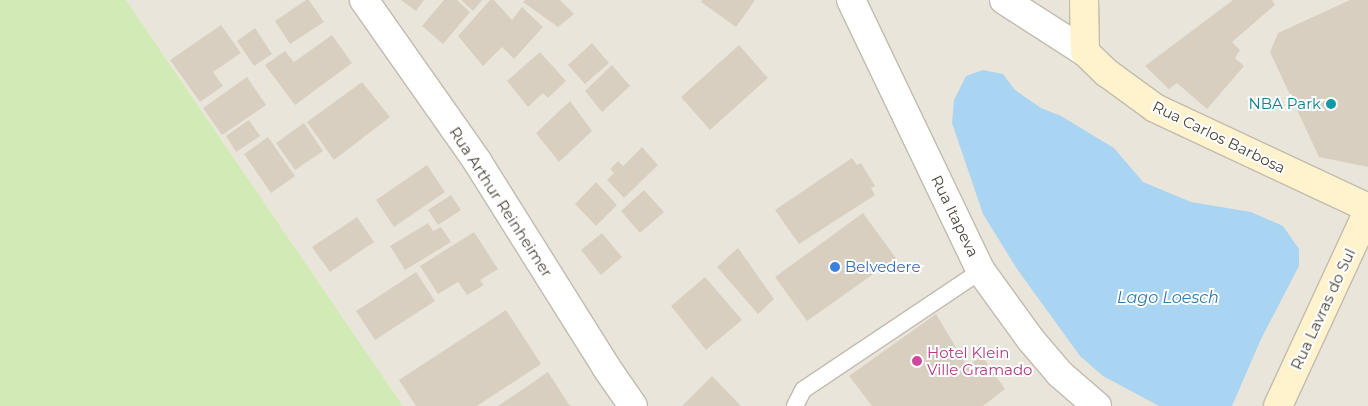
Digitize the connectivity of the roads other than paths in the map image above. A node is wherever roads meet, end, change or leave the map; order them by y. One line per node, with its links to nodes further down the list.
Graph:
1 (364, 0): 8 (street, Rua Arthur Reinheimer)
2 (850, 0): 7 (street, Rua Itapeva)
3 (1004, 0): 5 (street, Rua Carlos Barbosa)
4 (1084, 0): 5 (street)
5 (1085, 52): 6 (street, Rua Carlos Barbosa)
6 (1368, 209): 11 (street, Rua Lavras do Sul)
7 (981, 271): 9 (lane); 10 (street, Rua Itapeva)
8 (634, 406)
9 (795, 406)
10 (1097, 406)
11 (1278, 406)

